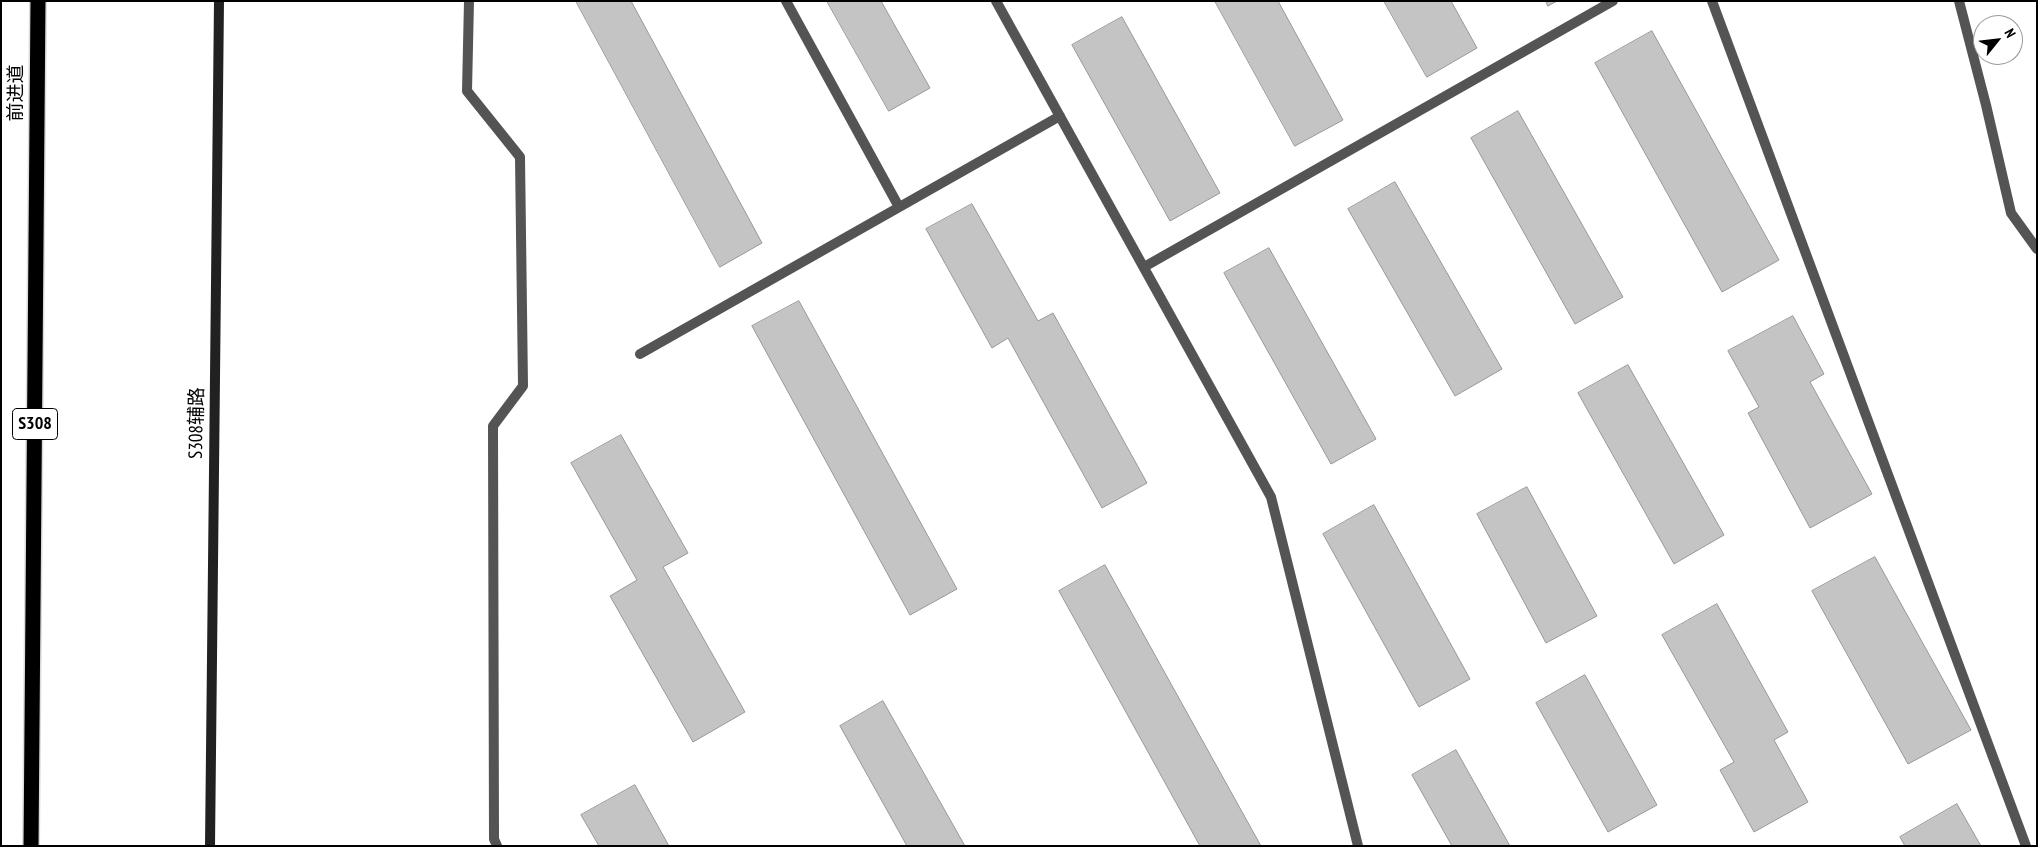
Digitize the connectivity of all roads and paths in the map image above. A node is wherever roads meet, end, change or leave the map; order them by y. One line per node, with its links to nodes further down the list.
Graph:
1 (38, 1): 14 (highway, 前进道 / S308)
2 (219, 1): 15 (street, S308辅路)
3 (469, 1): 16 (street)
4 (786, 1): 10 (street)
5 (996, 1): 9 (street)
6 (1613, 1): 12 (street)
7 (1712, 1): 18 (street)
8 (1960, 1): 11 (street)
9 (1060, 116): 10 (street); 12 (street)
10 (899, 208): 13 (street)
11 (2037, 249)
12 (1144, 267): 17 (street)
13 (640, 354)
14 (31, 846)
15 (210, 846)
16 (497, 846)
17 (1358, 846)
18 (2026, 846)

